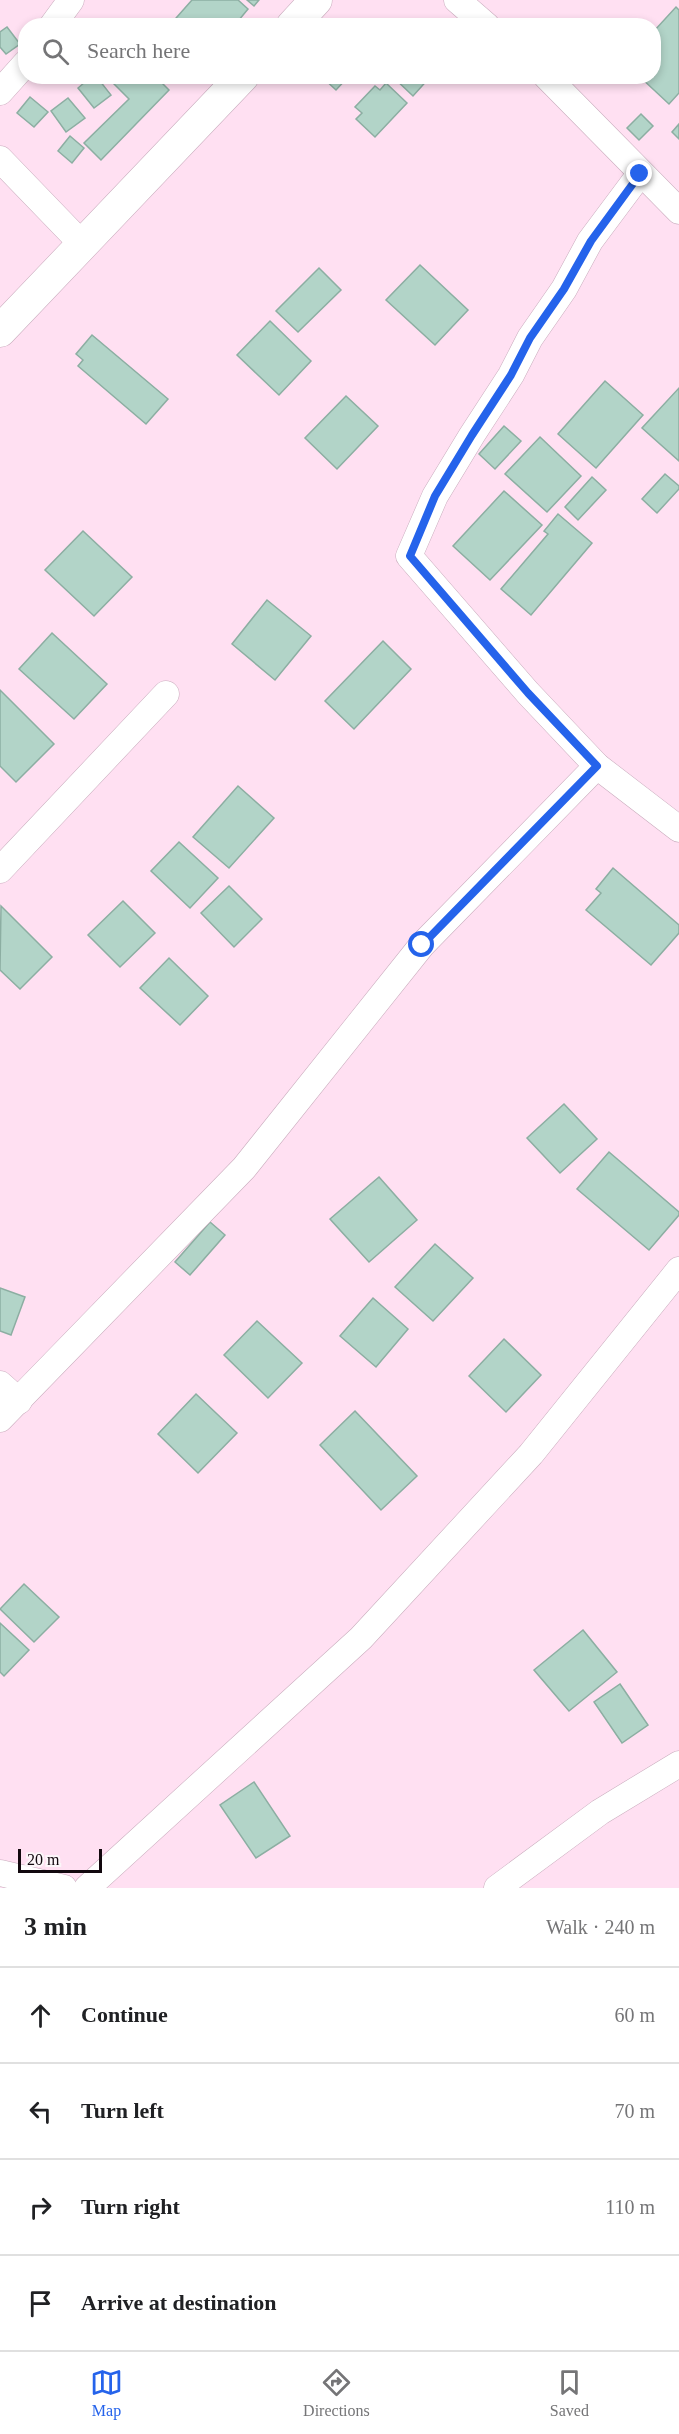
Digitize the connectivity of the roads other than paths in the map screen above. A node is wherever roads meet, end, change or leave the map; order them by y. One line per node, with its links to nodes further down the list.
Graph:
1 (71, 0): 4 (street)
2 (316, 0): 5 (street)
3 (458, 0): 6 (street)
4 (58, 18)
5 (299, 18)
6 (478, 18)
7 (18, 72): 10 (street)
8 (235, 84): 14 (street)
9 (554, 84): 12 (street)
10 (0, 92)
11 (0, 159): 14 (street)
12 (640, 174): 13 (street); 17 (street)
13 (679, 211)
14 (82, 244): 15 (street)
15 (0, 331)
16 (166, 694): 19 (street)
17 (597, 766): 18 (street); 22 (street)
18 (679, 830)
19 (0, 870)
20 (679, 1270): 27 (street)
21 (0, 1384): 22 (street)
22 (19, 1401): 23 (street)
23 (0, 1419)
24 (679, 1764): 28 (street)
25 (0, 1873): 26 (street)
26 (64, 1888)
27 (87, 1888)
28 (497, 1888)

